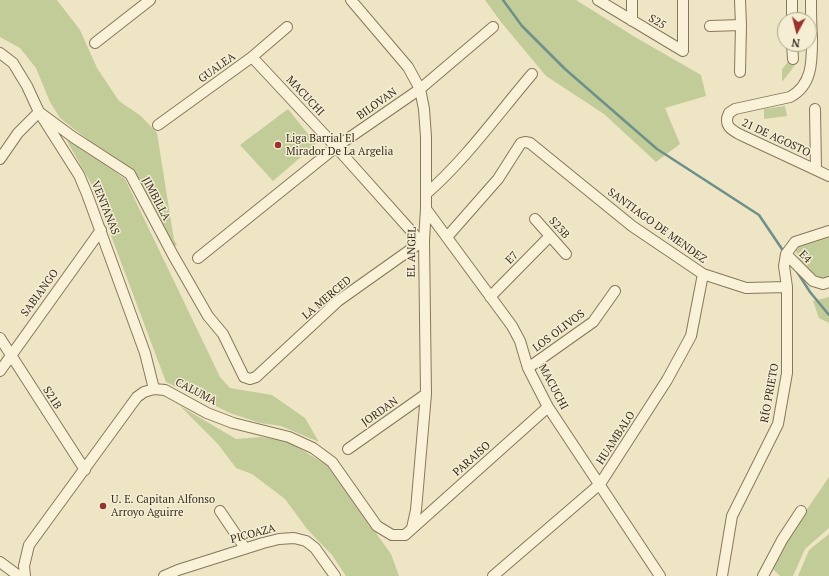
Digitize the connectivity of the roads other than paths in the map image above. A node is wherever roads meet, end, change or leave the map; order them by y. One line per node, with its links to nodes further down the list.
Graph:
1 (150, 0): 15 (street)
2 (351, 0): 22 (street, EL ANGEL)
3 (598, 0): 10 (street, S25)
4 (632, 0): 10 (street)
5 (684, 0): 10 (street, S25)
6 (740, 0): 11 (street)
7 (792, 0): 9 (street)
8 (811, 0): 28 (street, 21 DE AGOSTO)
9 (792, 12)
10 (632, 21)
11 (741, 24): 12 (street); 20 (street)
12 (710, 26)
13 (287, 27): 18 (street, GUALEA)
14 (494, 27): 22 (street, BILOVAN)
15 (95, 43)
16 (792, 52): 19 (street)
17 (0, 53): 24 (street, VENTANAS)
18 (252, 57): 25 (street, GUALEA); 26 (street, MACUCHI)
19 (792, 59)
20 (740, 72)
21 (532, 74): 30 (street)
22 (420, 89): 26 (street, BILOVAN); 30 (street, EL ANGEL)
23 (815, 109): 28 (street)
24 (39, 112): 27 (street); 33 (street, VENTANAS); 50 (street, JIMBILLA)
25 (158, 125)
26 (336, 147): 37 (street, MACUCHI); 40 (street, BILOVAN)
27 (0, 159)
28 (816, 170): 29 (street, 21 DE AGOSTO)
29 (829, 176)
30 (426, 194): 31 (street, EL ANGEL)
31 (426, 209): 36 (street, MACUCHI); 37 (street, EL ANGEL)
32 (535, 219): 35 (street, S23B)
33 (101, 230): 47 (street, SABIANGO); 51 (street, VENTANAS)
34 (829, 231): 39 (street)
35 (550, 236): 38 (street, S23B); 45 (street, E7)
36 (447, 237): 41 (street, SANTIAGO DE MENDEZ); 45 (street, MACUCHI)
37 (422, 241): 50 (street, LA MERCED); 52 (street, EL ANGEL)
38 (566, 254)
39 (786, 254): 42 (street, E4); 43 (street, RÍO PRIETO)
40 (198, 258)
41 (703, 274): 43 (street, SANTIAGO DE MENDEZ); 56 (street, HUAMBALO)
42 (829, 282)
43 (787, 287): 69 (street, RÍO PRIETO)
44 (614, 291): 48 (street, LOS OLIVOS)
45 (490, 297): 48 (street, MACUCHI)
46 (0, 338): 47 (street, S21B)
47 (10, 355): 49 (street, SABIANGO); 55 (street, S21B)
48 (528, 368): 53 (street, MACUCHI)
49 (0, 371)
50 (250, 379)
51 (154, 389): 55 (street); 59 (street, CALUMA)
52 (426, 394): 54 (street, JORDAN); 59 (street, EL ANGEL)
53 (548, 407): 56 (street, MACUCHI); 59 (street, PARAISO)
54 (348, 449)
55 (85, 470): 64 (street)
56 (600, 484): 67 (street, HUAMBALO); 68 (street, MACUCHI)
57 (220, 511): 60 (street)
58 (801, 511): 70 (street)
59 (412, 528)
60 (245, 548): 62 (street, PICOAZA); 66 (street, PICOAZA)
61 (0, 562): 63 (street)
62 (189, 571): 65 (street, PICOAZA)
63 (19, 576)
64 (25, 576)
65 (164, 576)
66 (335, 576)
67 (492, 576)
68 (660, 576)
69 (722, 576)
70 (763, 576)

